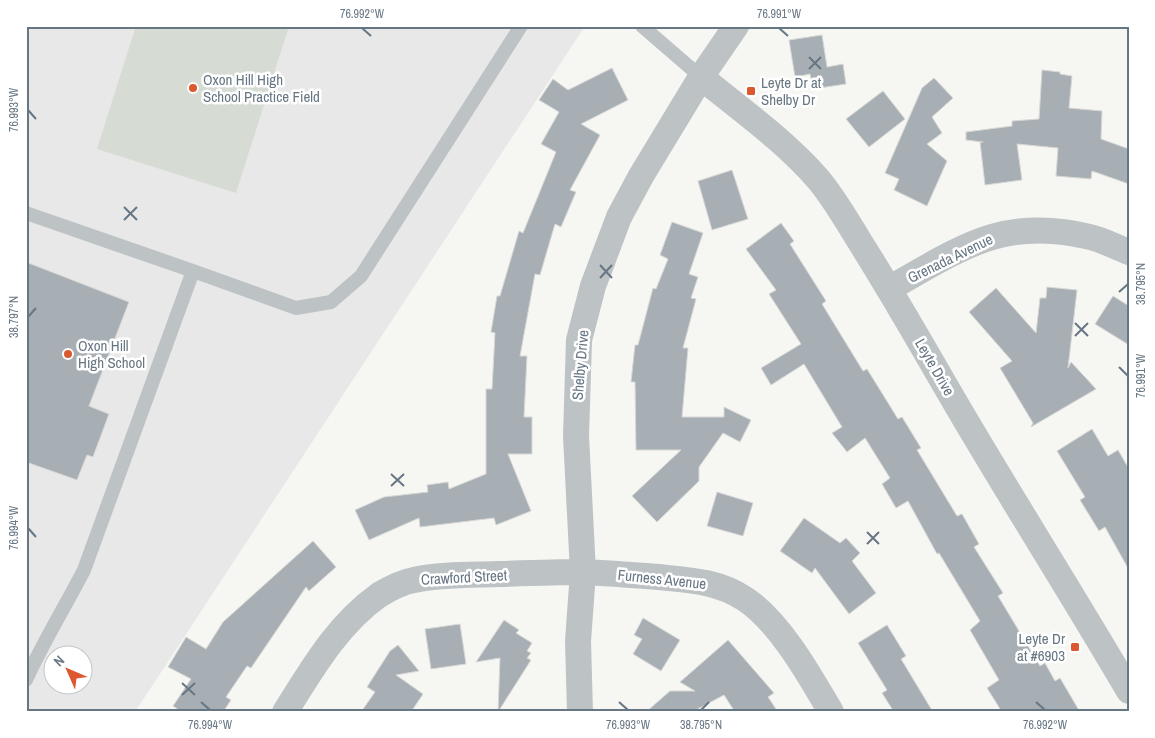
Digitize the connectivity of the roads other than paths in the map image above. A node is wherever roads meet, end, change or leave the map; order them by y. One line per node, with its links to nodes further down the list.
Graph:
1 (521, 26): 7 (lane)
2 (642, 26): 4 (lane)
3 (736, 26): 4 (street, Shelby Drive)
4 (701, 78): 8 (street, Leyte Drive); 9 (street, Shelby Drive)
5 (26, 213): 7 (lane)
6 (1129, 252): 8 (street, Grenada Avenue)
7 (193, 271): 10 (lane)
8 (890, 288): 11 (street, Leyte Drive)
9 (583, 572): 12 (street, Crawford Street); 13 (street, Shelby Drive); 14 (street, Furness Avenue)
10 (26, 680)
11 (1129, 691)
12 (285, 712)
13 (580, 712)
14 (831, 712)

